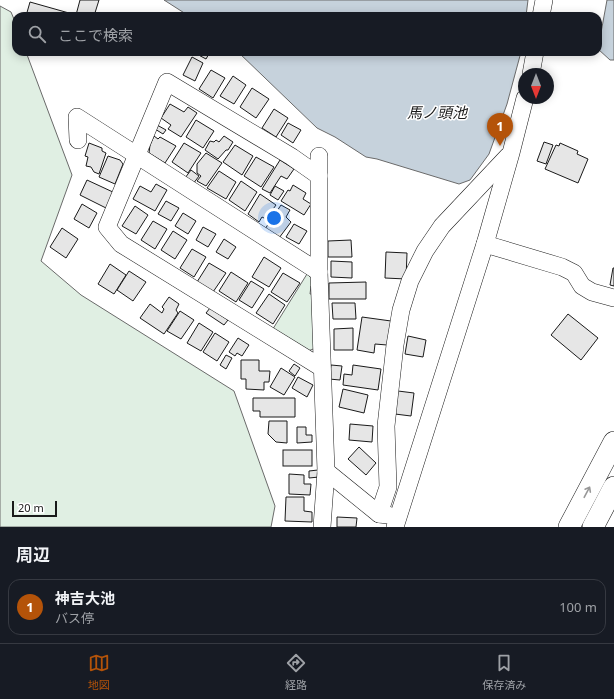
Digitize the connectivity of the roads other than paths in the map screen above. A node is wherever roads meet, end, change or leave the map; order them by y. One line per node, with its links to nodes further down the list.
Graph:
1 (544, 0): 2 (street)
2 (542, 12)
3 (534, 56): 4 (street)
4 (532, 68)
5 (524, 104): 7 (street)
6 (78, 140): 8 (street)
7 (511, 153): 11 (street); 18 (street)
8 (136, 156): 10 (street); 12 (street); 14 (street)
9 (319, 156): 10 (street)
10 (319, 176): 12 (street)
11 (485, 244): 13 (street); 19 (street)
12 (319, 272): 14 (street)
13 (614, 298)
14 (322, 368): 16 (street)
15 (614, 442): 21 (main road, one-way to 15)
16 (326, 471): 18 (street); 20 (street)
17 (614, 487): 22 (main road)
18 (379, 514): 19 (street)
19 (397, 522)
20 (322, 527)
21 (569, 527)
22 (593, 527)

